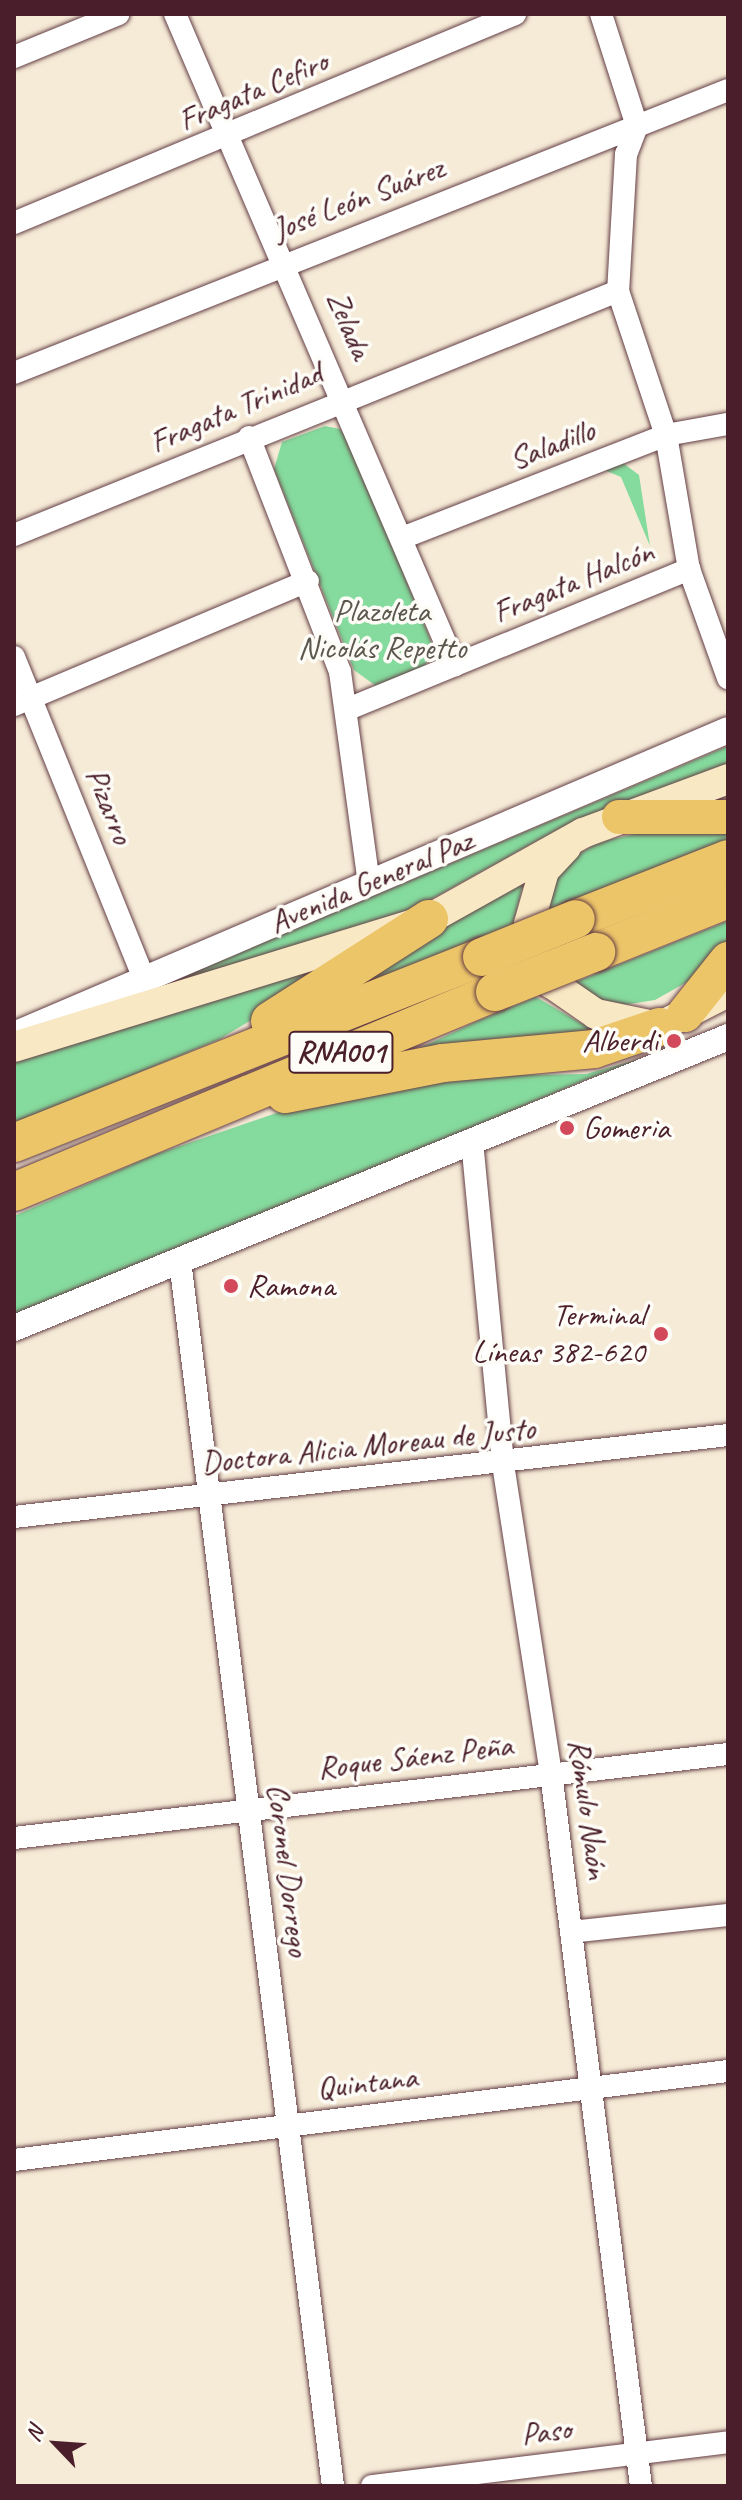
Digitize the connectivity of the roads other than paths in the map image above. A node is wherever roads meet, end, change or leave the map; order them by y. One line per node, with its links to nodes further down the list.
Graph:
1 (119, 14): 5 (street)
2 (175, 14): 8 (street, Zelada)
3 (515, 14): 8 (street, Fragata Cefiro)
4 (601, 14): 7 (street)
5 (14, 57)
6 (728, 90): 7 (street, José León Suárez)
7 (637, 126): 10 (street, José León Suárez); 11 (street)
8 (230, 137): 9 (street, Fragata Cefiro); 10 (street, Zelada)
9 (14, 223)
10 (284, 262): 12 (street, José León Suárez); 13 (street, Zelada)
11 (618, 291): 13 (street, Fragata Trinidad); 15 (street)
12 (14, 373)
13 (344, 397): 16 (street, Fragata Trinidad); 18 (street, Zelada)
14 (728, 424): 15 (street, Saladillo)
15 (666, 435): 18 (street, Saladillo); 19 (street)
16 (249, 437): 17 (street, Fragata Trinidad); 20 (street)
17 (14, 535)
18 (402, 538): 22 (street, Zelada)
19 (689, 569): 22 (street, Fragata Halcón); 23 (street)
20 (308, 581): 24 (street); 25 (street)
21 (14, 657): 24 (street, Pizarro)
22 (455, 665): 25 (street, Fragata Halcón)
23 (728, 678)
24 (22, 702): 37 (street, Pizarro)
25 (348, 709): 32 (street)
26 (728, 730): 32 (street, Avenida General Paz)
27 (728, 779): 28 (main road)
28 (619, 817): 29 (main road); 30 (main road)
29 (728, 817)
30 (583, 833): 34 (main road); 39 (main road)
31 (728, 859): 36 (highway, RNA001, bridge)
32 (369, 884): 37 (street, Avenida General Paz)
33 (728, 899): 36 (highway, RNA001, bridge)
34 (429, 919): 42 (main road); 43 (highway)
35 (728, 960): 39 (highway)
36 (488, 974): 43 (highway, RNA001); 44 (highway, RNA001)
37 (144, 979): 40 (street, Avenida General Paz)
38 (728, 992): 39 (main road)
39 (672, 1021): 44 (highway)
40 (14, 1035)
41 (728, 1037): 45 (street)
42 (14, 1047)
43 (187, 1074): 46 (highway, RNA001)
44 (189, 1115): 47 (highway, RNA001)
45 (472, 1141): 48 (street); 51 (street, Rómulo Naón)
46 (14, 1143)
47 (14, 1192)
48 (180, 1261): 49 (street); 52 (street, Coronel Dorrego)
49 (14, 1328)
50 (728, 1435): 51 (street, Doctora Alicia Moreau de Justo)
51 (503, 1464): 52 (street, Doctora Alicia Moreau de Justo); 55 (street, Rómulo Naón)
52 (207, 1497): 53 (street, Doctora Alicia Moreau de Justo); 56 (street, Coronel Dorrego)
53 (14, 1517)
54 (728, 1754): 55 (street, Roque Sáenz Peña)
55 (551, 1773): 56 (street, Roque Sáenz Peña); 59 (street, Rómulo Naón)
56 (248, 1809): 57 (street, Roque Sáenz Peña); 62 (street, Coronel Dorrego)
57 (14, 1838)
58 (728, 1915): 59 (street)
59 (571, 1932): 61 (street, Rómulo Naón)
60 (728, 2071): 61 (street, Quintana)
61 (591, 2089): 62 (street, Quintana); 65 (street, Rómulo Naón)
62 (289, 2124): 63 (street, Quintana); 66 (street, Coronel Dorrego)
63 (14, 2160)
64 (728, 2442): 65 (street, Paso)
65 (638, 2453): 67 (street, Paso); 68 (street, Rómulo Naón)
66 (333, 2486)
67 (372, 2486)
68 (641, 2486)

